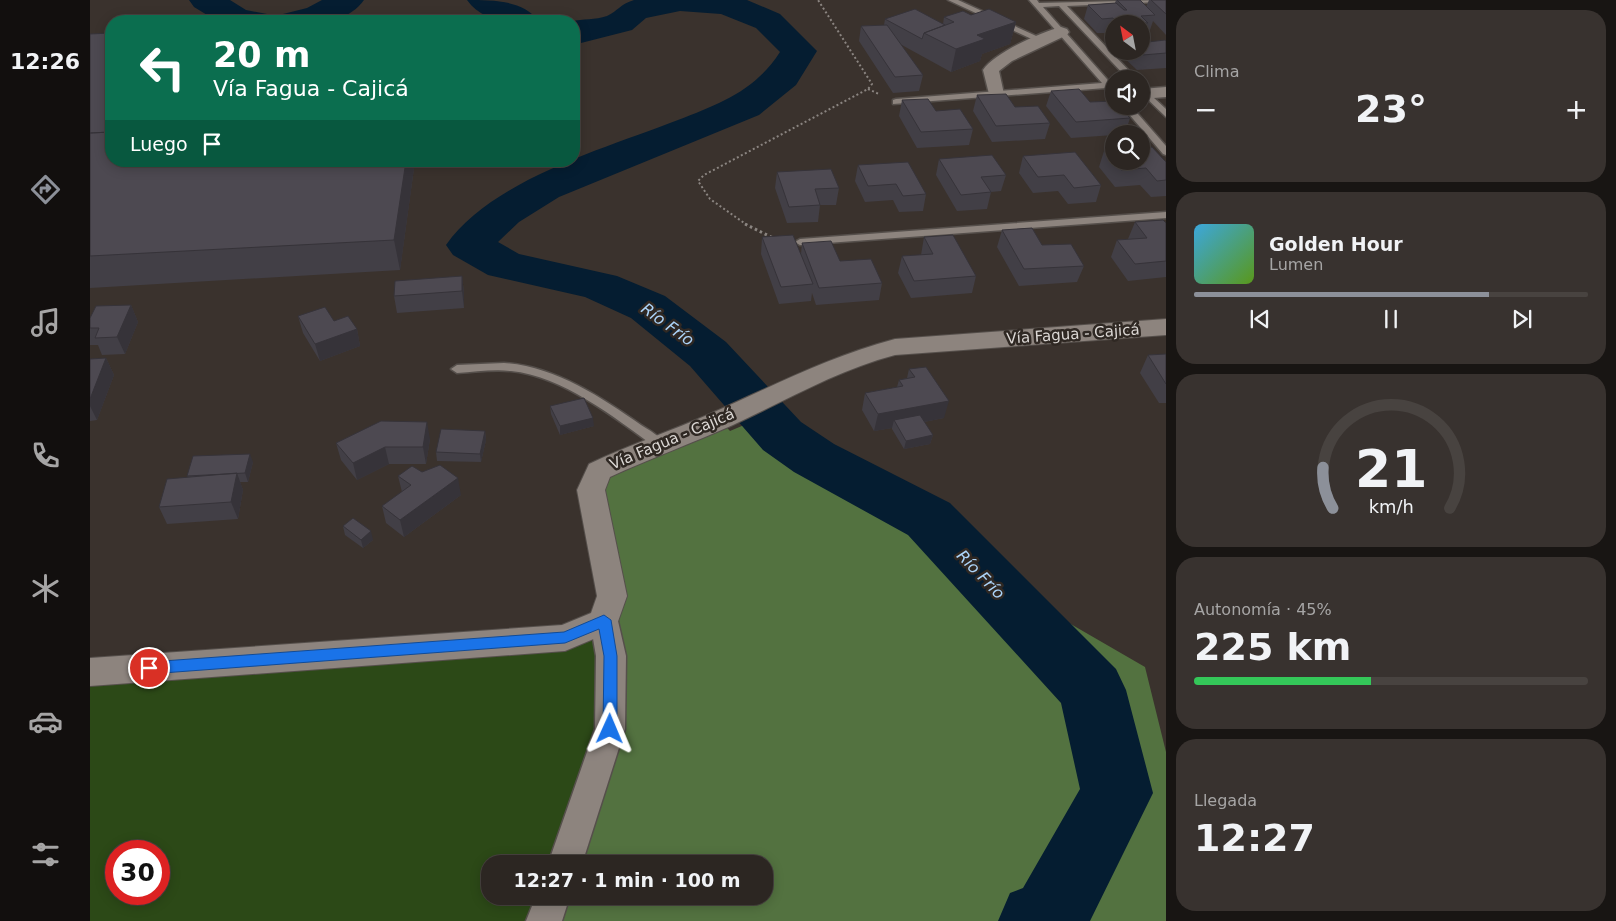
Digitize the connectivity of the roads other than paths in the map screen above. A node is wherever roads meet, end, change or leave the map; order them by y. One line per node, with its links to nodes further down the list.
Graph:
1 (952, 0): 6 (lane)
2 (1159, 0): 4 (lane)
3 (1035, 3): 4 (lane); 5 (lane)
4 (1061, 3): 7 (lane)
5 (1061, 32): 6 (street); 8 (lane)
6 (1042, 40): 12 (street)
7 (1124, 70)
8 (1105, 81)
9 (1105, 88): 12 (lane)
10 (1150, 92): 11 (street)
11 (1166, 92)
12 (996, 94): 14 (lane)
13 (1150, 99): 15 (lane)
14 (896, 102)
15 (1166, 114)
16 (1134, 115): 17 (lane)
17 (1166, 152)
18 (1166, 215): 19 (lane)
19 (800, 242)
20 (1166, 327): 22 (street, Vía Fagua - Cajicá)
21 (457, 369): 22 (lane)
22 (659, 444): 23 (street, Vía Fagua - Cajicá)
23 (604, 620): 24 (street); 25 (street)
24 (90, 672)
25 (568, 855)
26 (550, 905): 27 (street)
27 (544, 921)

